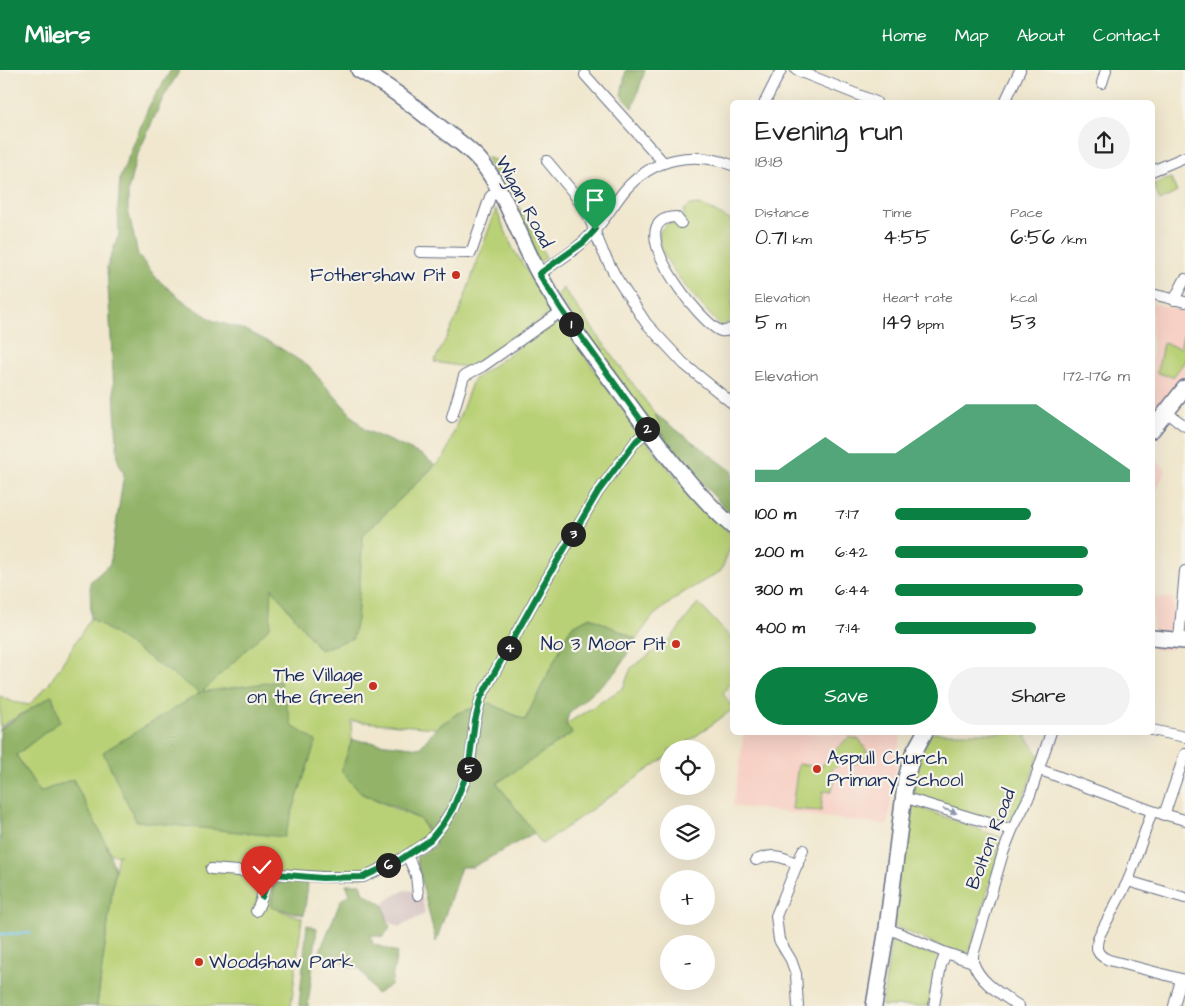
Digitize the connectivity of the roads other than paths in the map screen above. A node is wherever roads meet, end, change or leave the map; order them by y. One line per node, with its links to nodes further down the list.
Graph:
1 (358, 70): 16 (main road, Wigan Road)
2 (781, 70): 8 (street)
3 (796, 70): 9 (street)
4 (1020, 70): 10 (street)
5 (1106, 70): 7 (street)
6 (584, 75): 13 (street)
7 (1102, 83)
8 (766, 100)
9 (871, 100)
10 (1006, 100)
11 (1185, 157): 15 (street)
12 (548, 161): 18 (street)
13 (663, 162): 14 (street); 18 (street)
14 (730, 164)
15 (1155, 170)
16 (498, 189): 19 (street); 20 (main road, Wigan Road)
17 (679, 218): 26 (street)
18 (595, 230): 20 (street); 28 (street)
19 (420, 252)
20 (539, 274): 25 (main road, Wigan Road)
21 (1185, 279): 23 (street)
22 (1155, 295): 23 (street)
23 (1174, 300): 24 (street)
24 (1185, 302)
25 (562, 310): 30 (street); 33 (main road, Wigan Road)
26 (730, 329)
27 (1185, 388): 29 (main road)
28 (730, 398)
29 (1166, 412): 31 (main road); 32 (street)
30 (452, 417)
31 (1155, 426)
32 (1185, 426)
33 (648, 430): 34 (main road, Wigan Road); 52 (street)
34 (730, 524)
35 (1185, 571): 37 (street)
36 (1155, 638): 37 (main road)
37 (1182, 640)
38 (1155, 731): 42 (street)
39 (912, 735): 43 (main road)
40 (923, 735): 43 (main road)
41 (1050, 735): 45 (street, Bolton Road)
42 (1185, 737)
43 (913, 754): 46 (main road)
44 (1185, 754): 48 (street)
45 (1038, 769): 47 (street); 50 (street, Bolton Road)
46 (903, 796): 50 (street, one-way to 50); 61 (main road)
47 (1152, 812): 48 (street); 57 (street)
48 (1164, 815): 49 (street)
49 (1185, 820)
50 (1012, 830): 63 (street, Bolton Road)
51 (804, 850): 54 (street)
52 (406, 855): 56 (street); 58 (street)
53 (753, 861): 54 (street)
54 (798, 864): 65 (street)
55 (211, 869): 56 (street)
56 (275, 874): 60 (street)
57 (1128, 881): 59 (street); 64 (street)
58 (418, 894)
59 (1185, 898)
60 (256, 911)
61 (887, 928): 62 (street); 66 (main road)
62 (946, 953): 63 (street); 67 (street)
63 (973, 962): 68 (street)
64 (1183, 980): 69 (street)
65 (798, 1006)
66 (874, 1006)
67 (934, 1006)
68 (1018, 1006)
69 (1174, 1006)

